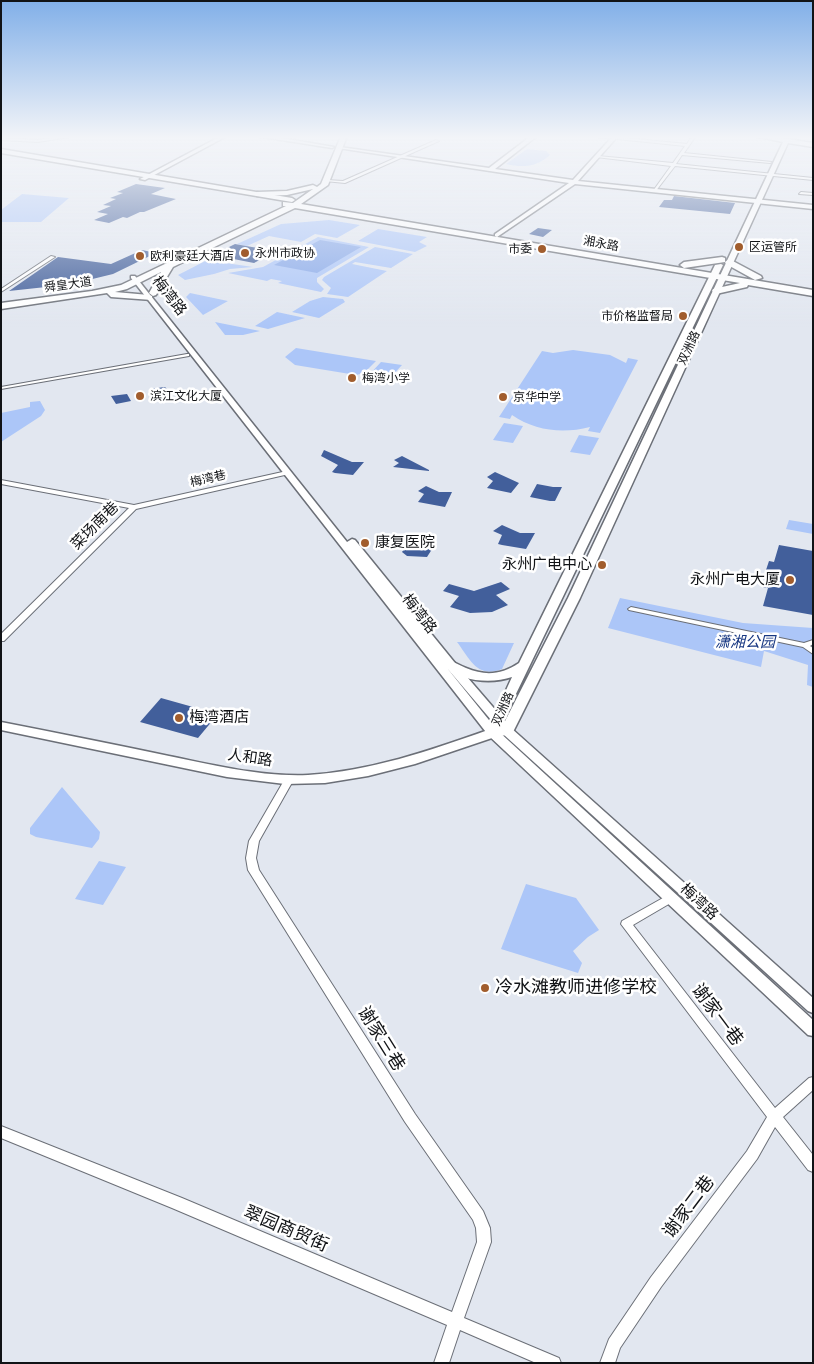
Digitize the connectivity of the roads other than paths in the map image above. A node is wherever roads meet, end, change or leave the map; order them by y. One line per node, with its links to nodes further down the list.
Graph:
1 (257, 200): 11 (main road)
2 (275, 200): 8 (main road, 湘永路)
3 (299, 200): 8 (main road)
4 (321, 200): 10 (main road)
5 (548, 200): 12 (street)
6 (741, 200): 7 (street)
7 (754, 201): 9 (street); 15 (main road, 双洲路)
8 (294, 203): 10 (main road, 湘永路); 11 (main road)
9 (813, 207)
10 (334, 209): 11 (main road); 12 (main road, 湘永路); 14 (main road, 湘永路)
11 (265, 213): 16 (main road); 19 (main road)
12 (497, 235): 14 (main road, 湘永路)
13 (53, 258): 24 (street)
14 (631, 260): 17 (main road, 湘永路)
15 (726, 261): 17 (main road); 18 (main road, 双洲路); 20 (main road)
16 (170, 266): 19 (main road); 27 (main road)
17 (671, 267): 18 (main road, 湘永路); 23 (main road)
18 (718, 275): 20 (main road, 湘永路); 23 (main road, 双洲路)
19 (138, 279): 26 (main road, 舜皇大道); 27 (street, 梅湾路); 28 (main road, 舜皇大道)
20 (765, 282): 21 (main road, 湘永路); 23 (main road)
21 (781, 285): 22 (main road, 湘永路); 25 (main road, 湘永路)
22 (813, 288)
23 (711, 290): 29 (main road, 双洲路)
24 (1, 291)
25 (813, 293)
26 (92, 294): 27 (main road); 30 (main road, 舜皇大道)
27 (151, 295): 33 (street, 梅湾路); 43 (street, 梅湾路)
28 (1, 301)
29 (705, 302): 38 (main road, 双洲路); 39 (main road, 双洲路)
30 (1, 306)
31 (187, 355): 32 (street)
32 (1, 388)
33 (287, 473): 35 (street, 梅湾巷); 46 (street, 梅湾路)
34 (1, 482): 35 (street, 菜场南巷)
35 (134, 507): 37 (street, 菜场南巷)
36 (631, 609): 41 (street)
37 (1, 638)
38 (536, 639): 39 (main road); 44 (main road, 双洲路)
39 (552, 642): 47 (main road, 双洲路)
40 (813, 642): 41 (street)
41 (805, 645): 42 (street)
42 (813, 652)
43 (451, 665): 44 (main road); 46 (street, 梅湾路)
44 (523, 666): 46 (main road, 双洲路)
45 (1, 726): 48 (main road, 人和路)
46 (495, 727): 47 (main road, 双洲路); 48 (main road, 人和路); 49 (street, 梅湾路)
47 (507, 731): 50 (street, 梅湾路)
48 (289, 779): 56 (street, 谢家三巷)
49 (670, 898): 51 (street, 梅湾路); 53 (street, 谢家一巷)
50 (813, 1007)
51 (813, 1030)
52 (813, 1082): 53 (street, 谢家二巷)
53 (774, 1117): 55 (street, 谢家一巷); 59 (street, 谢家二巷)
54 (1, 1132): 56 (street, 翠园商贸街)
55 (813, 1166)
56 (455, 1321): 57 (street); 58 (street, 翠园商贸街)
57 (441, 1363)
58 (554, 1363)
59 (607, 1363)

